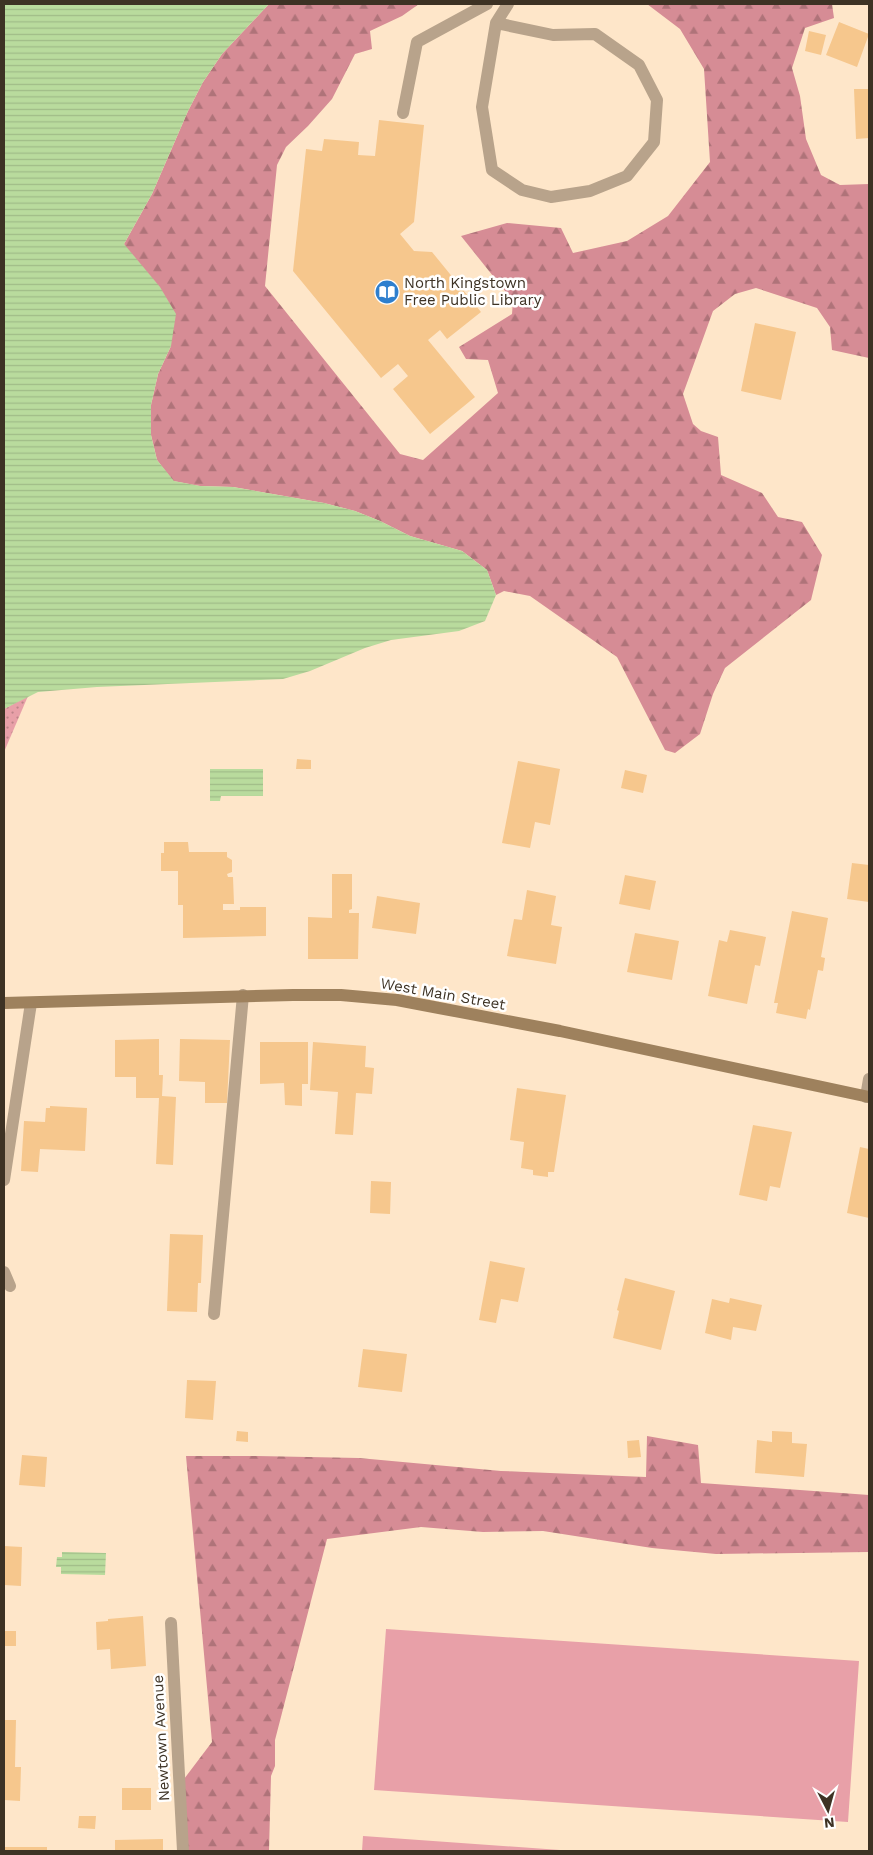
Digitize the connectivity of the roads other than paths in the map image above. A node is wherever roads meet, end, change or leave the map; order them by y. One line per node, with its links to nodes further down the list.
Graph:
1 (488, 4): 4 (street)
2 (508, 4): 3 (street)
3 (496, 23): 3 (street)
4 (403, 113)
5 (242, 996): 7 (main road, West Main Street); 9 (main road, West Main Street); 13 (street)
6 (4, 1003): 7 (main road, West Main Street)
7 (31, 1003): 10 (street)
8 (869, 1079): 9 (street)
9 (868, 1097)
10 (4, 1180)
11 (4, 1272): 12 (street)
12 (10, 1286)
13 (214, 1314)
14 (171, 1623): 15 (street, Newtown Avenue)
15 (183, 1851)

